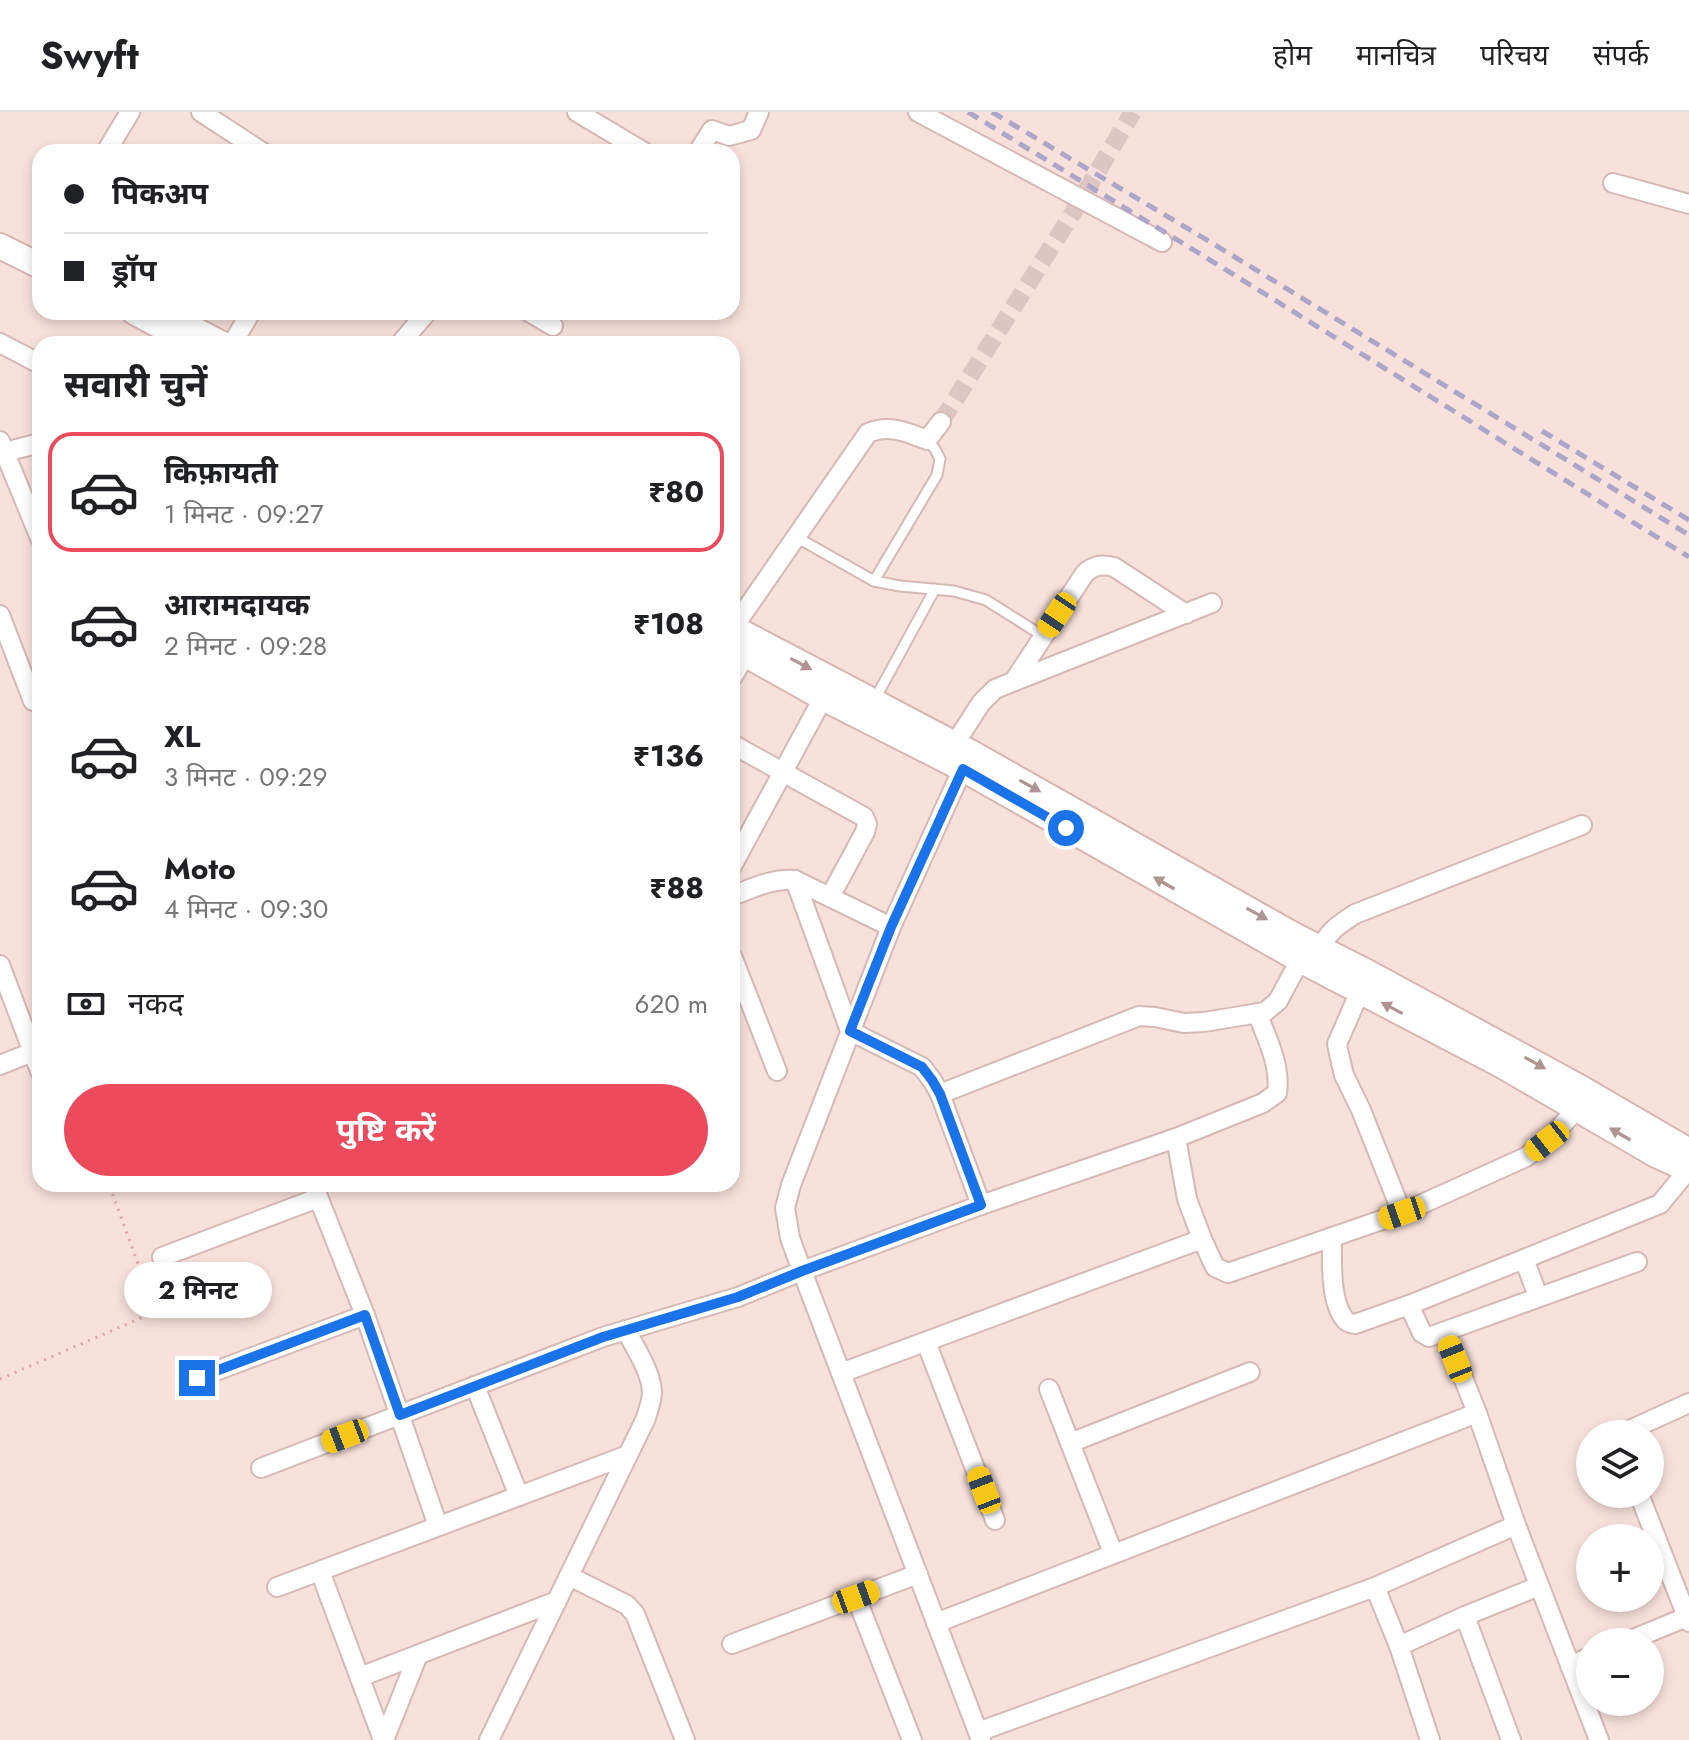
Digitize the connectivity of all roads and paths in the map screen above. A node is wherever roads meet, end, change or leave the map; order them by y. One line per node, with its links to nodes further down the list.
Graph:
1 (130, 112): 6 (street)
2 (201, 112): 7 (street)
3 (577, 112): 8 (street)
4 (759, 112): 9 (street)
5 (918, 112): 13 (street)
6 (111, 144)
7 (250, 144)
8 (631, 144)
9 (703, 144)
10 (1613, 183): 11 (street)
11 (1689, 204)
12 (0, 233): 15 (street)
13 (1162, 242)
14 (0, 246): 16 (street)
15 (32, 247)
16 (32, 262)
17 (149, 320): 22 (street)
18 (176, 320): 23 (street)
19 (420, 320): 24 (street)
20 (543, 320): 21 (street)
21 (553, 326)
22 (178, 336)
23 (207, 336)
24 (407, 336)
25 (0, 343): 26 (street)
26 (32, 360)
27 (941, 422): 28 (street)
28 (927, 440): 32 (street); 33 (lane)
29 (32, 444): 30 (street)
30 (2, 447): 31 (street)
31 (32, 519)
32 (796, 537): 33 (lane); 39 (street)
33 (874, 581): 34 (lane)
34 (935, 589): 38 (lane); 45 (lane)
35 (1212, 603): 36 (street)
36 (1186, 614): 38 (street); 42 (street)
37 (0, 615): 43 (street)
38 (1043, 636): 42 (street)
39 (740, 637)
40 (740, 639): 45 (street, one-way to 45)
41 (740, 640): 44 (street)
42 (1014, 681): 47 (street)
43 (32, 698)
44 (823, 698): 47 (street); 48 (street)
45 (873, 702): 47 (street)
46 (740, 748): 48 (street)
47 (962, 756): 54 (street); 55 (street)
48 (783, 771): 50 (street); 53 (street)
49 (1582, 825): 55 (street)
50 (740, 851)
51 (795, 880): 52 (street); 53 (street); 60 (street)
52 (740, 893)
53 (830, 897): 54 (street)
54 (891, 927): 60 (street)
55 (1310, 954): 58 (street); 59 (street); 68 (street, one-way to 68)
56 (0, 965): 61 (street)
57 (740, 976): 64 (street)
58 (1360, 991): 66 (street, one-way to 58); 74 (street)
59 (1257, 1013): 65 (street); 67 (street)
60 (850, 1031): 65 (street); 80 (street)
61 (32, 1049)
62 (32, 1052): 63 (street)
63 (0, 1065)
64 (777, 1071)
65 (940, 1094): 73 (street)
66 (1577, 1109): 69 (street, one-way to 66); 74 (street)
67 (1176, 1138): 73 (street); 76 (street)
68 (1689, 1151)
69 (1689, 1170): 78 (street)
70 (112, 1192): 90 (path)
71 (314, 1192): 77 (street)
72 (316, 1192): 83 (street)
73 (981, 1205): 80 (street)
74 (1402, 1213): 75 (street)
75 (1332, 1237): 76 (street); 82 (street)
76 (1202, 1239): 86 (street)
77 (162, 1257)
78 (1524, 1259): 81 (street); 82 (street)
79 (1637, 1262): 81 (street)
80 (802, 1271): 84 (street); 88 (street)
81 (1538, 1296): 85 (street)
82 (1409, 1305): 85 (street)
83 (365, 1315): 89 (street); 95 (street)
84 (626, 1330): 91 (street); 98 (street)
85 (1445, 1332): 94 (street)
86 (926, 1342): 88 (street); 102 (street)
87 (1250, 1372): 97 (street)
88 (841, 1373): 107 (street)
89 (197, 1378)
90 (0, 1379)
91 (475, 1386): 95 (street); 100 (street)
92 (1049, 1389): 97 (street)
93 (1689, 1403): 96 (street)
94 (1477, 1413): 103 (street); 105 (street)
95 (400, 1415): 99 (street); 104 (street)
96 (1652, 1420)
97 (1070, 1443): 105 (street)
98 (628, 1455): 100 (street); 108 (street)
99 (261, 1468)
100 (519, 1496): 104 (street)
101 (1645, 1508): 115 (street)
102 (995, 1520)
103 (1516, 1525): 109 (street); 111 (street)
104 (438, 1526): 106 (street)
105 (1113, 1553): 116 (street)
106 (320, 1571): 110 (street); 123 (street)
107 (918, 1574): 112 (street); 116 (street)
108 (569, 1576): 113 (street); 127 (street)
109 (1539, 1586): 114 (street); 122 (street)
110 (277, 1587)
111 (1375, 1587): 119 (street); 124 (street)
112 (856, 1597): 118 (street); 128 (street)
113 (557, 1601): 120 (street); 126 (street)
114 (1465, 1616): 119 (street); 130 (street)
115 (1688, 1618): 117 (street)
116 (936, 1623): 124 (street)
117 (1662, 1628)
118 (732, 1644)
119 (1399, 1646): 129 (street)
120 (418, 1655): 123 (street); 125 (street)
121 (1576, 1663): 122 (street)
122 (1570, 1666): 131 (street)
123 (360, 1677): 125 (street)
124 (979, 1736)
125 (384, 1740)
126 (489, 1740)
127 (685, 1740)
128 (912, 1740)
129 (1430, 1740)
130 (1511, 1740)
131 (1599, 1740)

